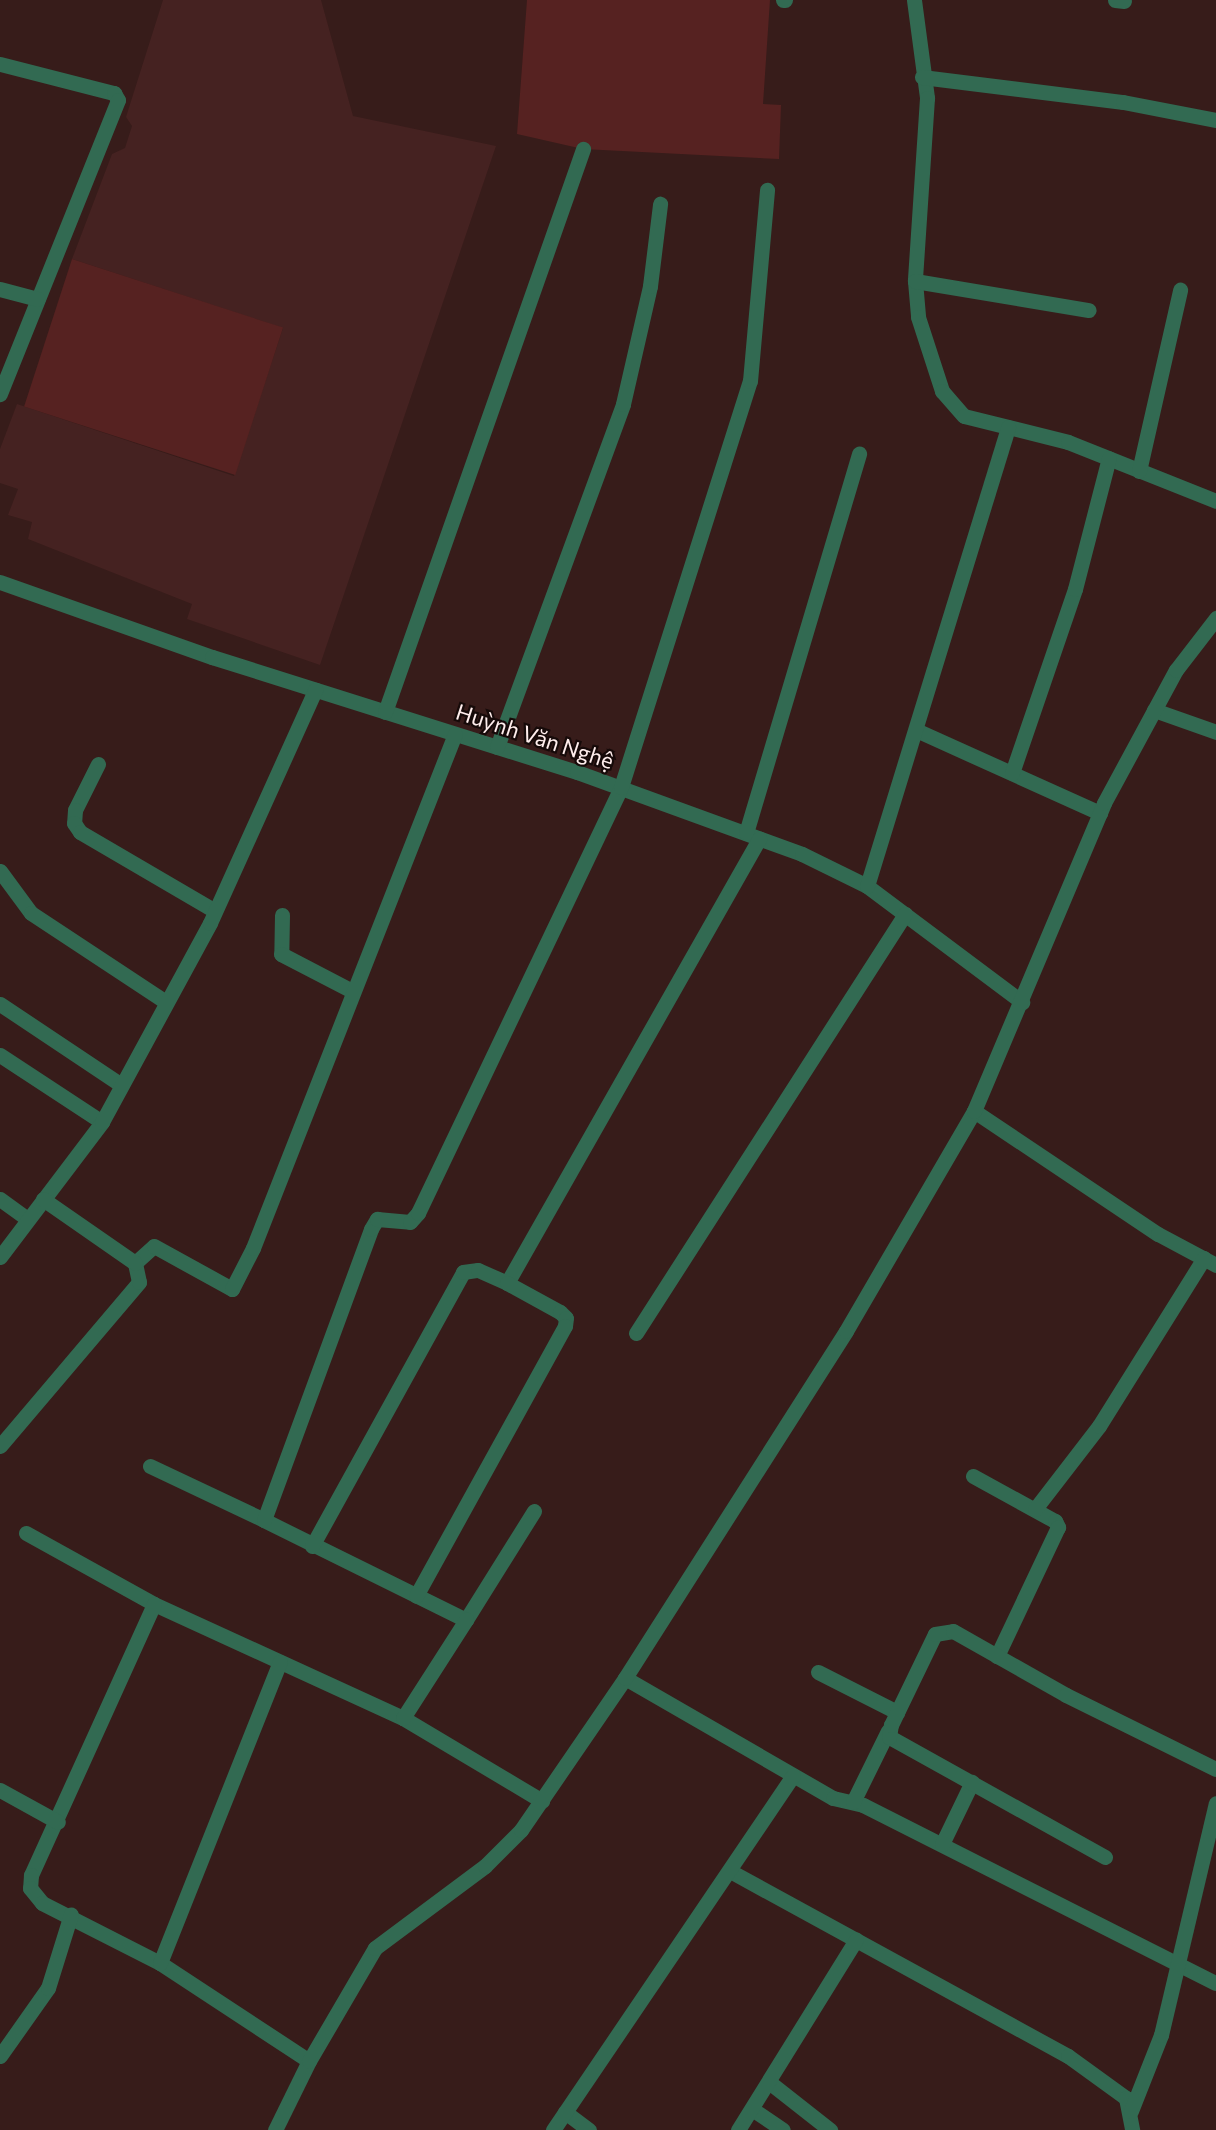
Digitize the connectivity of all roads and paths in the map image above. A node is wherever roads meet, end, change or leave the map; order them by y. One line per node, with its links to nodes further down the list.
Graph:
1 (914, 0): 3 (street)
2 (0, 64): 11 (street)
3 (922, 77): 4 (street); 8 (street)
4 (1216, 120)
5 (583, 149): 23 (street)
6 (767, 190): 30 (street)
7 (660, 204): 27 (street)
8 (915, 281): 12 (street); 14 (street)
9 (0, 289): 11 (street)
10 (1180, 290): 17 (street)
11 (38, 299): 13 (street)
12 (1089, 310)
13 (0, 394)
14 (1008, 427): 16 (street); 24 (street)
15 (860, 453): 32 (street)
16 (1109, 458): 17 (street); 29 (street)
17 (1139, 471): 18 (street)
18 (1216, 501)
19 (0, 582): 21 (street, Huỳnh Văn Nghệ)
20 (1216, 618): 22 (street)
21 (315, 690): 23 (street, Huỳnh Văn Nghệ); 35 (street)
22 (1154, 710): 25 (street); 31 (street)
23 (385, 712): 26 (street, Huỳnh Văn Nghệ)
24 (916, 730): 29 (street); 34 (street)
25 (1216, 732)
26 (455, 734): 27 (street, Huỳnh Văn Nghệ); 38 (street)
27 (497, 747): 30 (street, Huỳnh Văn Nghệ)
28 (98, 764): 35 (street)
29 (1012, 773): 31 (street)
30 (621, 787): 32 (street, Huỳnh Văn Nghệ); 59 (street)
31 (1100, 813): 40 (street)
32 (752, 836): 34 (street, Huỳnh Văn Nghệ); 52 (street)
33 (0, 871): 39 (street)
34 (867, 886): 36 (street, Huỳnh Văn Nghệ)
35 (215, 910): 39 (street)
36 (905, 914): 40 (street, Huỳnh Văn Nghệ); 53 (street)
37 (282, 915): 38 (street)
38 (352, 991): 51 (street)
39 (166, 1002): 43 (street)
40 (1022, 1002): 44 (street)
41 (0, 1004): 43 (street)
42 (0, 1056): 45 (street)
43 (120, 1084): 45 (street)
44 (974, 1111): 50 (street); 68 (street)
45 (102, 1122): 47 (street)
46 (0, 1199): 48 (street)
47 (43, 1199): 48 (street); 51 (street)
48 (28, 1219): 49 (street)
49 (0, 1257)
50 (1210, 1262): 57 (street)
51 (135, 1263): 54 (street)
52 (507, 1283): 61 (street); 62 (street)
53 (636, 1333)
54 (0, 1446)
55 (150, 1466): 59 (street)
56 (974, 1476): 57 (street)
57 (1035, 1509): 65 (street)
58 (534, 1511): 64 (street)
59 (264, 1520): 61 (street)
60 (26, 1533): 63 (street)
61 (312, 1546): 62 (street)
62 (416, 1596): 64 (street)
63 (154, 1604): 66 (street); 79 (street)
64 (466, 1620): 70 (street)
65 (998, 1656): 69 (street); 72 (street)
66 (280, 1662): 70 (street); 85 (street)
67 (818, 1672): 69 (street)
68 (625, 1678): 73 (street); 76 (street)
69 (897, 1712): 71 (street)
70 (403, 1718): 76 (street)
71 (888, 1731): 74 (street); 77 (street)
72 (1216, 1769)
73 (794, 1776): 77 (street); 82 (street)
74 (972, 1782): 80 (street); 81 (street)
75 (0, 1790): 79 (street)
76 (542, 1801): 89 (street)
77 (853, 1803): 80 (street)
78 (1216, 1803): 86 (street)
79 (58, 1822): 83 (street)
80 (942, 1844): 86 (street)
81 (1105, 1857)
82 (730, 1871): 84 (street); 93 (street)
83 (71, 1914): 85 (street); 88 (street)
84 (856, 1940): 90 (street); 92 (street)
85 (160, 1963): 89 (street)
86 (1178, 1965): 87 (street); 92 (street)
87 (1216, 1983)
88 (0, 2056)
89 (309, 2061): 94 (street)
90 (769, 2082): 91 (street); 99 (street)
91 (752, 2109): 97 (street); 98 (street)
92 (1131, 2111): 100 (street)
93 (566, 2112): 95 (street); 96 (street)
94 (275, 2130)
95 (554, 2130)
96 (589, 2130)
97 (738, 2130)
98 (783, 2130)
99 (830, 2130)
100 (1132, 2130)

